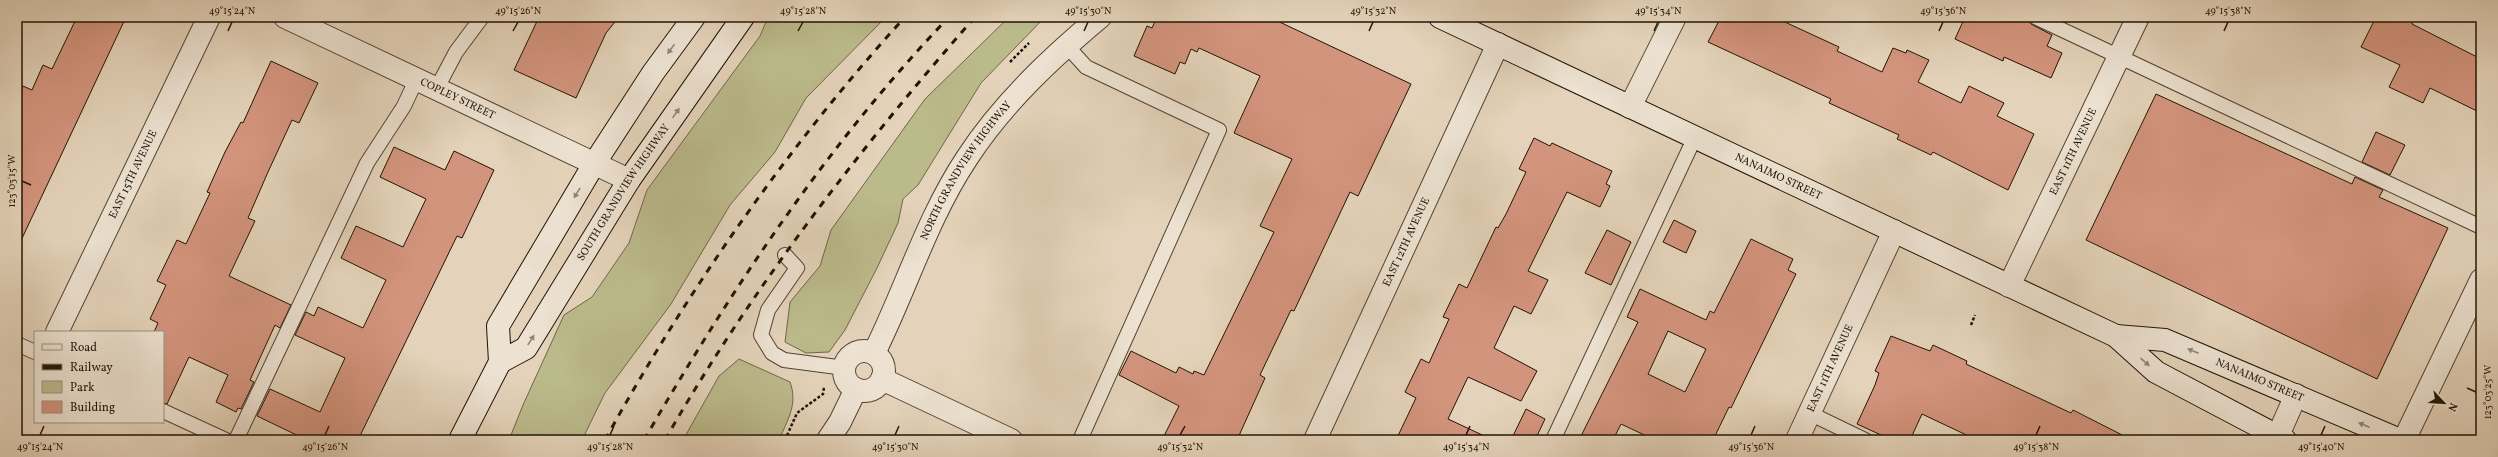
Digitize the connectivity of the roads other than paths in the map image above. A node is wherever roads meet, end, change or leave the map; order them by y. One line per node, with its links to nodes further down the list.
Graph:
1 (209, 17): 25 (street, EAST 15TH AVENUE)
2 (285, 17): 14 (street, COPLEY STREET)
3 (482, 17): 15 (lane)
4 (694, 17): 18 (street, one-way to 18)
5 (743, 17): 19 (street, SOUTH GRANDVIEW HIGHWAY, one-way to 5)
6 (1100, 17): 12 (street, NORTH GRANDVIEW HIGHWAY)
7 (1440, 17): 11 (street, NANAIMO STREET)
8 (1675, 17): 16 (street)
9 (2035, 17): 13 (lane)
10 (2138, 17): 13 (street, EAST 11TH AVENUE)
11 (1498, 44): 16 (street, NANAIMO STREET); 44 (street, EAST 12TH AVENUE)
12 (1066, 45): 29 (street, NORTH GRANDVIEW HIGHWAY); 43 (lane)
13 (2119, 56): 20 (lane); 24 (street, EAST 11TH AVENUE)
14 (417, 78): 15 (street, COPLEY STREET); 39 (lane)
15 (437, 88): 18 (street, COPLEY STREET)
16 (1630, 107): 17 (street, NANAIMO STREET)
17 (1695, 137): 21 (street, NANAIMO STREET); 45 (lane)
18 (594, 164): 19 (street, COPLEY STREET); 30 (street, one-way to 30)
19 (629, 180): 30 (street, SOUTH GRANDVIEW HIGHWAY, one-way to 19)
20 (2481, 226)
21 (1894, 232): 24 (street, NANAIMO STREET); 36 (street, EAST 11TH AVENUE)
22 (785, 255): 31 (lane)
23 (2481, 280): 49 (street)
24 (2009, 286): 26 (street, NANAIMO STREET)
25 (56, 331)
26 (2116, 336): 34 (street, NANAIMO STREET, one-way to 26); 37 (street, NANAIMO STREET, one-way to 37)
27 (17, 344): 28 (lane)
28 (34, 352)
29 (874, 353): 31 (street); 32 (street)
30 (500, 362): 40 (street)
31 (845, 368): 33 (street)
32 (882, 379): 33 (street); 42 (street)
33 (856, 389): 41 (street)
34 (2296, 395): 37 (street); 48 (street, NANAIMO STREET, one-way to 34)
35 (164, 411): 38 (lane)
36 (1809, 413): 46 (street, EAST 11TH AVENUE); 47 (lane)
37 (2280, 439)
38 (226, 440)
39 (236, 440)
40 (460, 440)
41 (828, 440)
42 (1011, 440)
43 (1080, 440)
44 (1315, 440)
45 (1553, 440)
46 (1797, 440)
47 (1865, 440)
48 (2400, 440)
49 (2404, 440)

